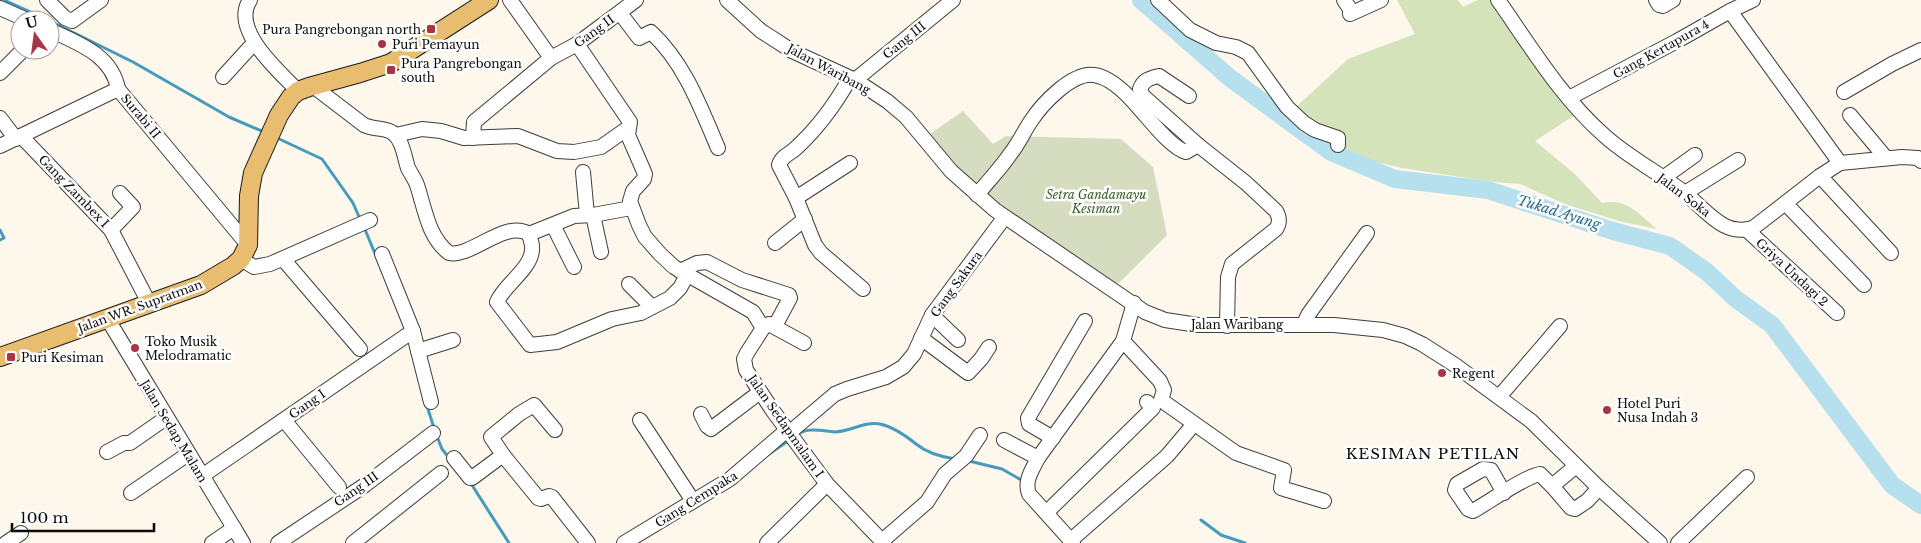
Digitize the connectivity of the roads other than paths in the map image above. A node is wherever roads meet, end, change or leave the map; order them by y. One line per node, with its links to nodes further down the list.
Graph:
1 (47, 0): 2 (street)
2 (101, 0)
3 (250, 0): 19 (street)
4 (489, 0): 27 (main road)
5 (510, 0): 22 (street)
6 (636, 0): 17 (street, Gang II)
7 (727, 0): 26 (street, Jalan Waribang)
8 (953, 0): 26 (street, Gang III)
9 (1158, 0): 39 (street)
10 (1344, 0): 11 (street)
11 (1380, 0)
12 (1498, 0): 31 (street, Jalan Soka)
13 (1656, 0): 14 (street)
14 (1673, 0)
15 (1753, 0): 16 (street, Gang Kertapura 4)
16 (1730, 11): 31 (street, Gang Kertapura 4); 47 (street)
17 (620, 12): 20 (street, Gang II); 41 (street)
18 (60, 35): 28 (street)
19 (254, 43): 25 (street); 27 (street)
20 (577, 44): 22 (street, Gang II); 34 (street)
21 (1921, 50): 29 (street)
22 (550, 58): 37 (street, Gang II)
23 (13, 60): 24 (street)
24 (0, 73)
25 (223, 77)
26 (852, 79): 53 (street, Jalan Waribang); 54 (street)
27 (306, 88): 35 (street); 67 (main road)
28 (118, 89): 36 (street, Surabi II); 67 (street, Surabi II)
29 (1844, 92)
30 (1189, 96): 38 (street)
31 (1568, 98): 50 (street, Jalan Soka)
32 (1850, 116): 43 (street)
33 (0, 118): 36 (street, Gang Zambex I)
34 (628, 128): 37 (street); 56 (street)
35 (396, 135): 37 (street); 65 (street)
36 (18, 138): 40 (street, Surabi II); 62 (street, Gang Zambex I)
37 (472, 138)
38 (1198, 145): 53 (street); 85 (street)
39 (1338, 145)
40 (0, 146)
41 (718, 148)
42 (1695, 155): 50 (street)
43 (1886, 158): 45 (street); 47 (street)
44 (1738, 160): 52 (street)
45 (1921, 161)
46 (850, 163): 54 (street)
47 (1840, 163): 49 (street)
48 (584, 172): 57 (street)
49 (1820, 176): 55 (street); 69 (street)
50 (1663, 178): 52 (street, Jalan Soka)
51 (120, 193): 62 (street)
52 (1685, 193): 63 (street, Jalan Soka)
53 (977, 195): 58 (street, Jalan Waribang)
54 (796, 198): 59 (street)
55 (1786, 204): 63 (street); 75 (street)
56 (631, 208): 57 (street); 73 (street)
57 (590, 215): 61 (street); 68 (street)
58 (1004, 218): 78 (street, Jalan Waribang); 81 (street, Gang Sakura)
59 (805, 219): 66 (street); 76 (street)
60 (366, 221): 71 (street)
61 (554, 225): 65 (street); 72 (street)
62 (111, 230): 77 (street, Gang Zambex I)
63 (1747, 230): 80 (street, Griya Undagi 2)
64 (1367, 233): 84 (street)
65 (529, 234): 79 (street)
66 (775, 243)
67 (245, 252): 71 (street); 77 (main road, Jalan WR. Supratman)
68 (601, 252)
69 (1891, 253)
70 (382, 254): 88 (street)
71 (283, 259): 95 (street)
72 (574, 267)
73 (684, 273): 79 (street); 87 (street); 87 (street)
74 (629, 284): 79 (street)
75 (1864, 285)
76 (863, 289)
77 (149, 303): 82 (main road, Jalan WR. Supratman)
78 (1134, 303): 85 (street, Jalan Waribang); 92 (street)
79 (652, 307)
80 (1838, 314)
81 (932, 315): 89 (street, Gang Sakura); 91 (street)
82 (107, 318): 97 (main road, Jalan WR. Supratman); 103 (street, Jalan Sedap Malam)
83 (1085, 321): 111 (street)
84 (1304, 324): 85 (street, Jalan Waribang); 99 (street, Jalan Waribang)
85 (1227, 326)
86 (1560, 326): 99 (street)
87 (769, 327): 93 (street); 98 (street, Jalan Sedapmalam I)
88 (410, 333): 96 (street); 104 (street, Gang I)
89 (921, 338): 94 (street); 109 (street, Gang Sakura)
90 (453, 340): 96 (street)
91 (958, 340)
92 (1122, 341): 106 (street); 111 (street)
93 (804, 342)
94 (989, 347)
95 (360, 349)
96 (418, 351): 100 (street)
97 (0, 357)
98 (760, 392): 102 (street); 109 (street, Jalan Sedapmalam I)
99 (1499, 397): 118 (street, Jalan Waribang)
100 (432, 402)
101 (1147, 402): 130 (street)
102 (701, 414)
103 (166, 418): 113 (street); 114 (street, Jalan Sedap Malam)
104 (284, 420): 120 (street, Gang I); 124 (street)
105 (640, 420): 128 (street)
106 (1194, 424): 129 (street); 133 (street)
107 (555, 430): 115 (street)
108 (433, 433): 138 (street, Gang III)
109 (791, 435): 122 (street, Jalan Sedapmalam I); 128 (street, Gang Cempaka)
110 (980, 435): 134 (street)
111 (1054, 438): 117 (street)
112 (1004, 440): 117 (street)
113 (107, 452)
114 (188, 454): 120 (street, Jalan Sedap Malam); 126 (street)
115 (503, 455): 116 (street); 140 (street)
116 (454, 458)
117 (1038, 458): 130 (street)
118 (1576, 466): 123 (street); 125 (street, Jalan Waribang)
119 (441, 473): 139 (street)
120 (202, 476): 131 (street, Jalan Sedap Malam)
121 (1747, 477): 144 (street)
122 (827, 484): 134 (street); 142 (street)
123 (1552, 486): 125 (street); 127 (street)
124 (339, 487)
125 (1599, 488): 143 (street, Jalan Waribang)
126 (131, 493)
127 (1504, 493)
128 (693, 501): 141 (street, Gang Cempaka)
129 (1324, 502)
130 (1048, 511): 133 (street)
131 (234, 528): 136 (street); 137 (street, Jalan Sedap Malam)
132 (21, 533): 135 (street)
133 (1073, 540)
134 (883, 542)
135 (6, 543)
136 (212, 543)
137 (244, 543)
138 (278, 543)
139 (352, 543)
140 (588, 543)
141 (624, 543)
142 (767, 543)
143 (1660, 543)
144 (1678, 543)

